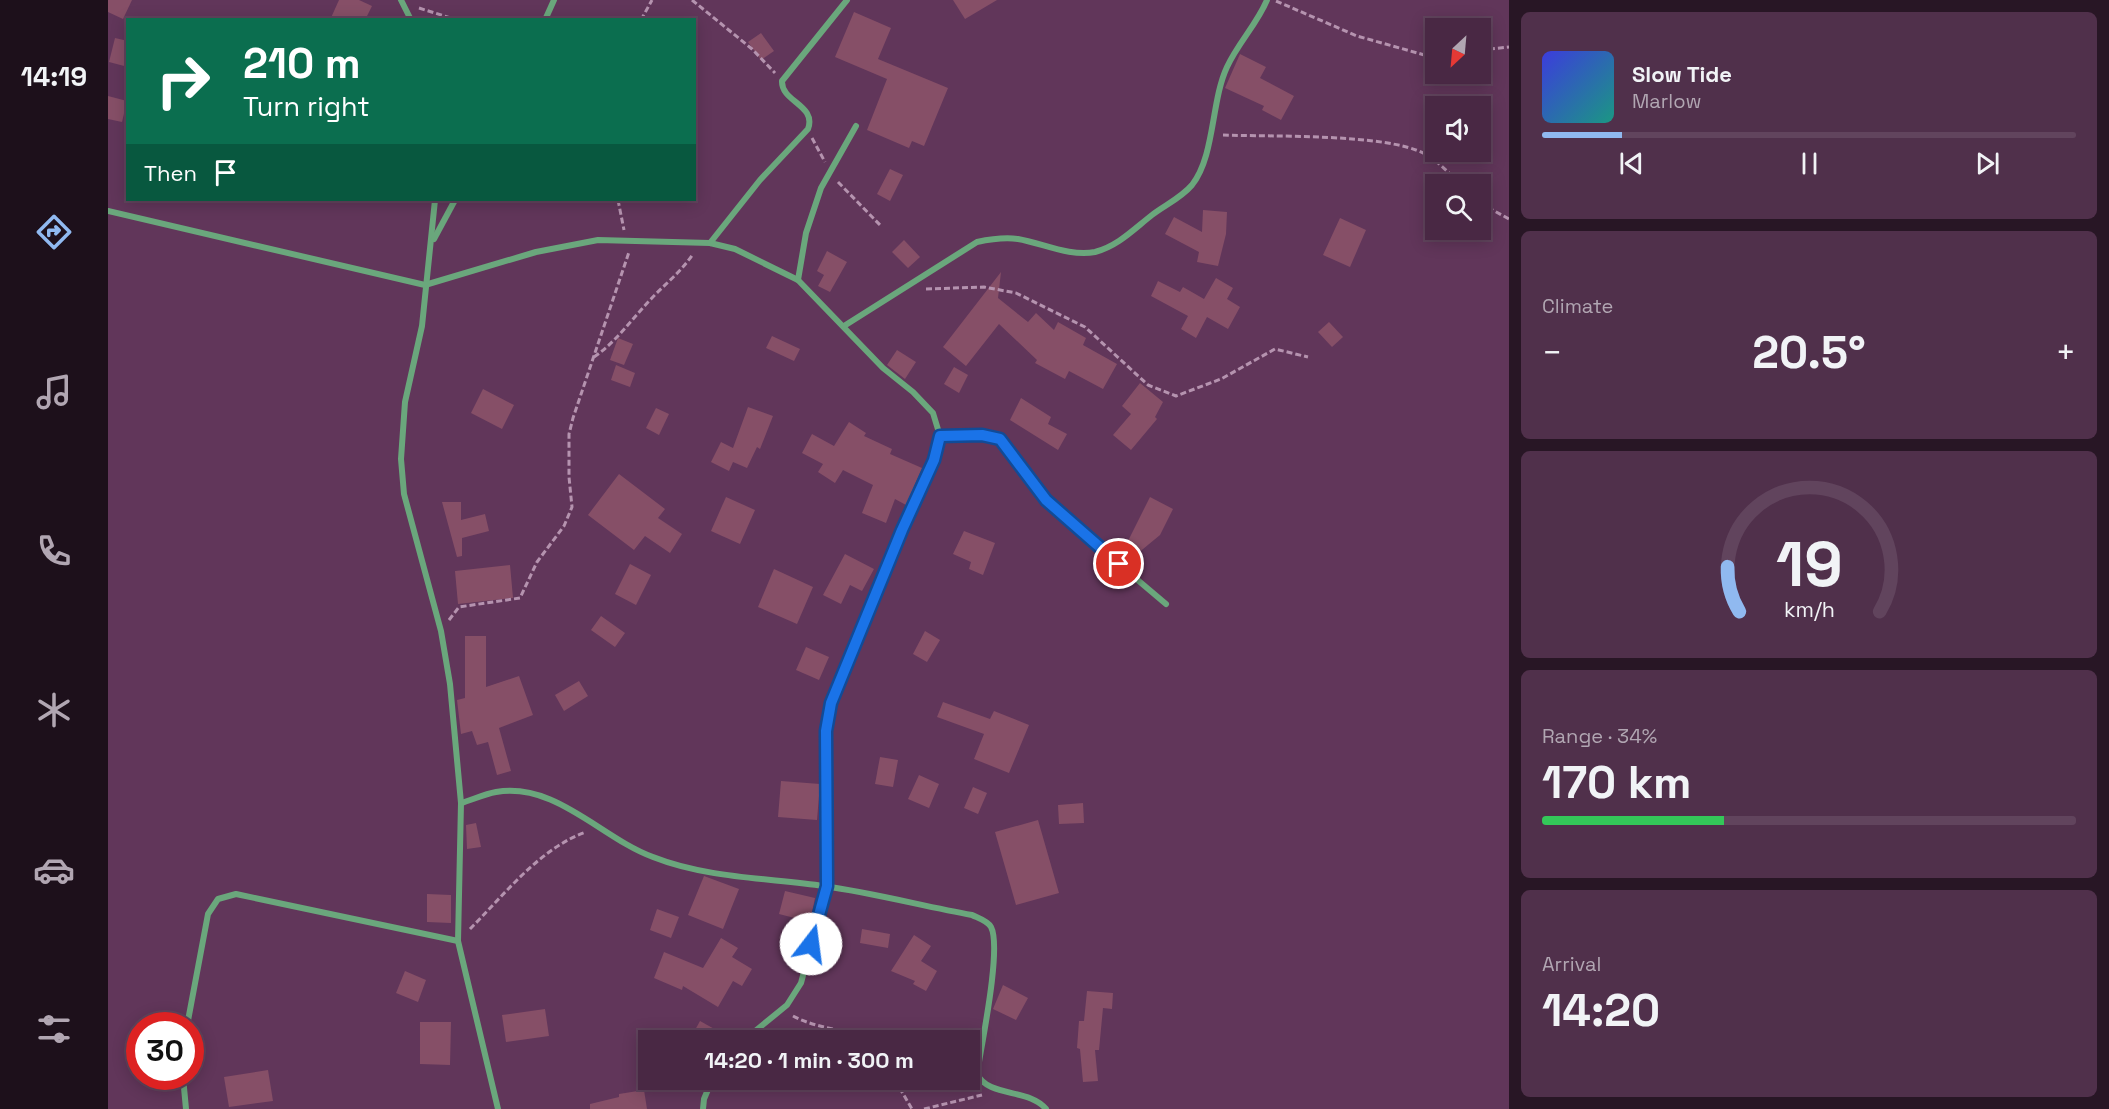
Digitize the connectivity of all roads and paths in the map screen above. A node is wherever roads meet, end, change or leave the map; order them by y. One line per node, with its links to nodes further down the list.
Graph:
1 (554, 0): 10 (street)
2 (652, 0): 11 (path)
3 (692, 0): 15 (path)
4 (847, 0): 15 (street)
5 (1267, 0): 18 (street)
6 (1275, 0): 14 (path)
7 (402, 2): 8 (street); 9 (path)
8 (410, 18)
9 (451, 18)
10 (546, 18)
11 (642, 18)
12 (1509, 47): 13 (path)
13 (1491, 49)
14 (1425, 55)
15 (782, 81): 17 (street)
16 (856, 126): 19 (street)
17 (808, 129): 19 (path); 31 (street)
18 (1210, 134): 20 (path); 35 (street)
19 (830, 172): 27 (path); 32 (street)
20 (1450, 174)
21 (435, 201): 29 (street)
22 (454, 201): 29 (street)
23 (618, 201): 28 (path)
24 (1491, 209): 26 (path)
25 (108, 211): 33 (street)
26 (1509, 219)
27 (881, 226)
28 (631, 241): 30 (street); 33 (street); 37 (path)
29 (433, 242): 33 (street)
30 (700, 243): 31 (street); 37 (path)
31 (710, 243): 32 (street)
32 (798, 280): 35 (street)
33 (425, 285): 40 (street)
34 (924, 289): 36 (path)
35 (844, 326): 38 (street)
36 (1308, 357)
37 (592, 359): 40 (path)
38 (940, 436): 39 (street); 43 (street)
39 (1166, 604)
40 (441, 631): 41 (street)
41 (461, 803): 42 (street); 44 (street)
42 (599, 828): 43 (street); 44 (path)
43 (827, 886): 45 (street); 52 (street)
44 (458, 941): 46 (street); 54 (street)
45 (781, 1010): 47 (street); 48 (path)
46 (190, 1012)
47 (756, 1030)
48 (838, 1030)
49 (184, 1090): 53 (street)
50 (708, 1090): 55 (street)
51 (901, 1090): 56 (path)
52 (1001, 1090): 57 (path); 58 (street)
53 (186, 1109)
54 (498, 1109)
55 (703, 1109)
56 (912, 1109)
57 (924, 1109)
58 (1046, 1109)

